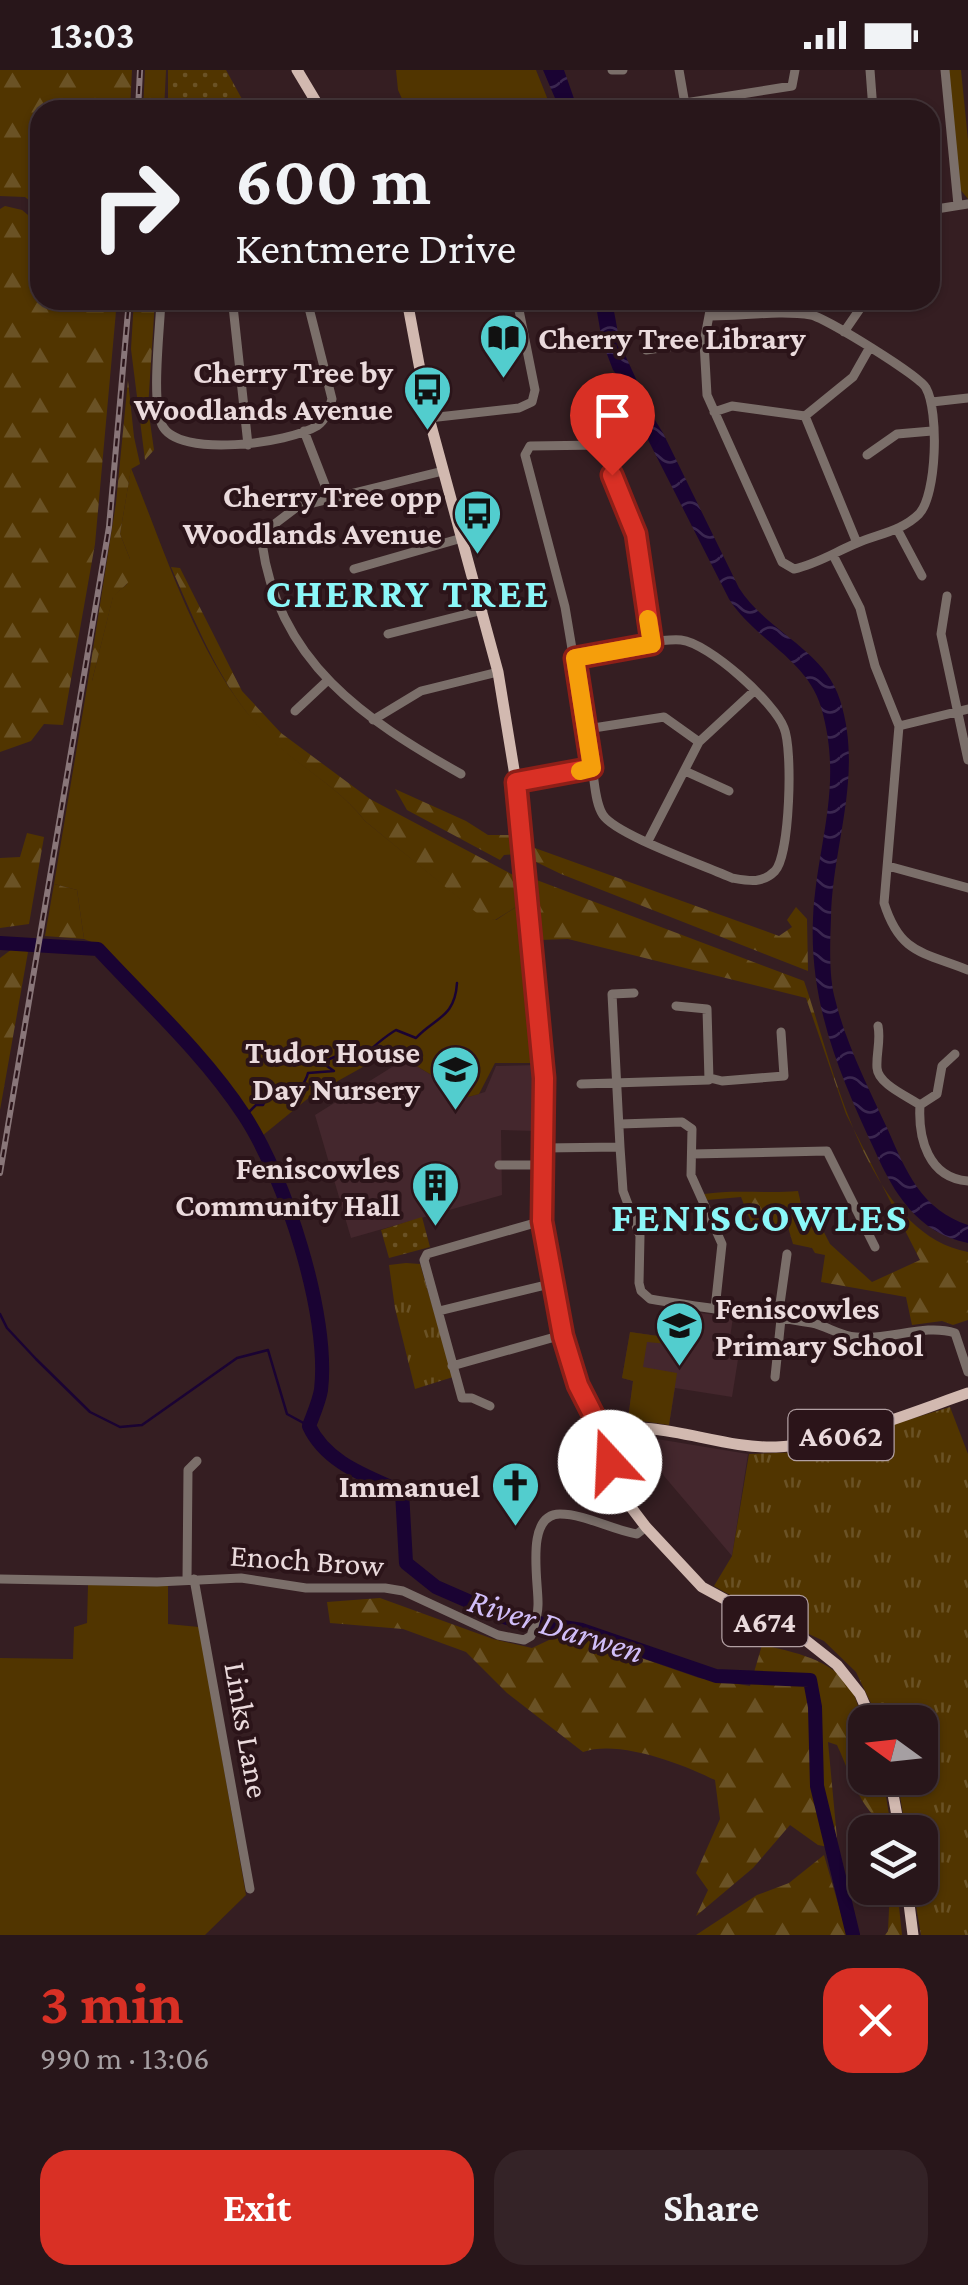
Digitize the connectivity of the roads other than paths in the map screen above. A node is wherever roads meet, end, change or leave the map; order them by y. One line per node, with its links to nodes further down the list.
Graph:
1 (297, 70): 8 (main road)
2 (612, 70): 3 (street)
3 (622, 70)
4 (679, 70): 9 (street)
5 (796, 70): 10 (street)
6 (870, 70): 11 (street)
7 (945, 70): 12 (street)
8 (315, 100)
9 (685, 100)
10 (718, 100)
11 (872, 100)
12 (963, 205)
13 (161, 310): 32 (street)
14 (233, 310): 32 (street)
15 (310, 310): 30 (street)
16 (409, 310): 29 (main road, A674)
17 (518, 310): 29 (street)
18 (712, 310): 20 (street)
19 (859, 310): 21 (street)
20 (712, 316): 21 (street); 22 (street)
21 (844, 332): 23 (street)
22 (704, 342): 24 (street); 27 (street)
23 (870, 347): 26 (street); 28 (street)
24 (646, 350)
25 (968, 398): 26 (street)
26 (932, 402): 31 (street)
27 (714, 412): 28 (street); 41 (street)
28 (805, 416): 39 (street)
29 (429, 418): 34 (main road, A674)
30 (304, 430): 32 (street); 35 (street)
31 (932, 431): 33 (street); 36 (street)
32 (248, 445)
33 (868, 455)
34 (443, 471): 35 (street); 38 (main road, A674)
35 (330, 498): 40 (street)
36 (898, 529): 39 (street); 43 (street)
37 (193, 535): 40 (street)
38 (462, 538): 42 (street); 45 (main road, A674)
39 (857, 542): 41 (street)
40 (262, 543): 50 (street)
41 (832, 555): 55 (street)
42 (354, 569)
43 (922, 576)
44 (948, 596): 52 (street)
45 (483, 610): 46 (street); 49 (main road, A674)
46 (388, 634)
47 (652, 644): 48 (street); 48 (street); 51 (street)
48 (575, 658): 56 (street)
49 (498, 672): 54 (street); 62 (main road, A674)
50 (326, 681): 53 (street); 54 (street)
51 (754, 692): 57 (street); 64 (street)
52 (963, 710): 55 (street); 58 (street)
53 (296, 711)
54 (373, 720): 61 (street)
55 (899, 726): 65 (street)
56 (588, 729): 57 (street); 59 (street)
57 (699, 742): 60 (street)
58 (968, 760)
59 (592, 768): 62 (street); 64 (street)
60 (684, 771): 63 (street); 64 (street)
61 (461, 774)
62 (516, 782): 79 (main road, A674)
63 (729, 791)
64 (648, 841)
65 (888, 866): 66 (street); 67 (street)
66 (968, 888)
67 (968, 970)
68 (634, 993): 75 (street)
69 (676, 1006): 73 (street)
70 (878, 1026): 76 (street)
71 (781, 1032): 73 (street)
72 (955, 1054): 76 (street)
73 (710, 1078): 75 (street)
74 (580, 1084): 75 (street)
75 (616, 1084): 77 (street)
76 (920, 1105): 83 (street)
77 (620, 1124): 78 (street); 80 (street)
78 (620, 1147): 79 (street); 88 (street)
79 (544, 1148): 81 (main road, A674)
80 (692, 1154): 85 (street); 88 (street)
81 (543, 1164): 82 (street); 84 (main road, A674)
82 (499, 1165)
83 (968, 1180)
84 (542, 1221): 87 (main road, A674); 89 (street)
85 (875, 1247)
86 (788, 1254): 90 (street)
87 (554, 1283): 89 (street); 97 (main road, A674)
88 (715, 1309): 90 (street)
89 (438, 1311): 92 (street)
90 (779, 1319): 93 (street); 94 (street)
91 (555, 1337): 92 (street)
92 (452, 1366): 96 (street)
93 (968, 1372)
94 (775, 1376)
95 (968, 1393): 97 (main road, A6062)
96 (490, 1406)
97 (602, 1432): 99 (main road, A674)
98 (196, 1461): 101 (street, Links Lane)
99 (646, 1527): 101 (street, Enoch Brow); 102 (main road, A674)
100 (0, 1579): 101 (street, Enoch Brow)
101 (191, 1579): 103 (street, Links Lane)
102 (865, 1705)
103 (250, 1889)
104 (909, 1905): 105 (main road)
105 (913, 1935)

